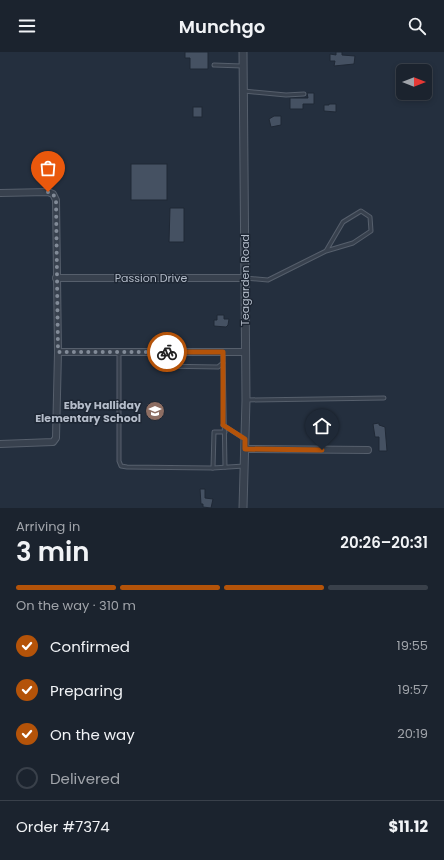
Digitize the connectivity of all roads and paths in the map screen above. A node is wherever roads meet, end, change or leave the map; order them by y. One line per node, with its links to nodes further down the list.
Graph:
1 (244, 52): 3 (street, Teagarden Road)
2 (214, 65): 3 (lane)
3 (244, 66): 4 (street, Teagarden Road)
4 (244, 91): 5 (lane); 9 (street, Teagarden Road)
5 (304, 94)
6 (0, 192): 8 (street)
7 (326, 251): 7 (lane); 9 (lane)
8 (56, 278): 9 (street, Passion Drive); 10 (street)
9 (245, 278): 14 (street, Teagarden Road)
10 (58, 352): 11 (street); 21 (street)
11 (119, 352): 12 (street); 26 (lane)
12 (157, 352): 13 (street); 15 (lane)
13 (223, 352): 14 (street); 15 (lane)
14 (246, 352): 17 (street, Teagarden Road)
15 (223, 364): 18 (lane)
16 (384, 398): 17 (lane)
17 (246, 400): 20 (street, Teagarden Road)
18 (223, 425): 19 (lane); 20 (lane)
19 (226, 432): 25 (lane); 26 (lane)
20 (245, 439): 22 (street, Teagarden Road)
21 (0, 444)
22 (245, 449): 23 (street); 24 (street, Teagarden Road)
23 (368, 450)
24 (244, 466): 25 (lane); 27 (street, Teagarden Road)
25 (225, 467): 26 (lane)
26 (213, 468)
27 (244, 508)

